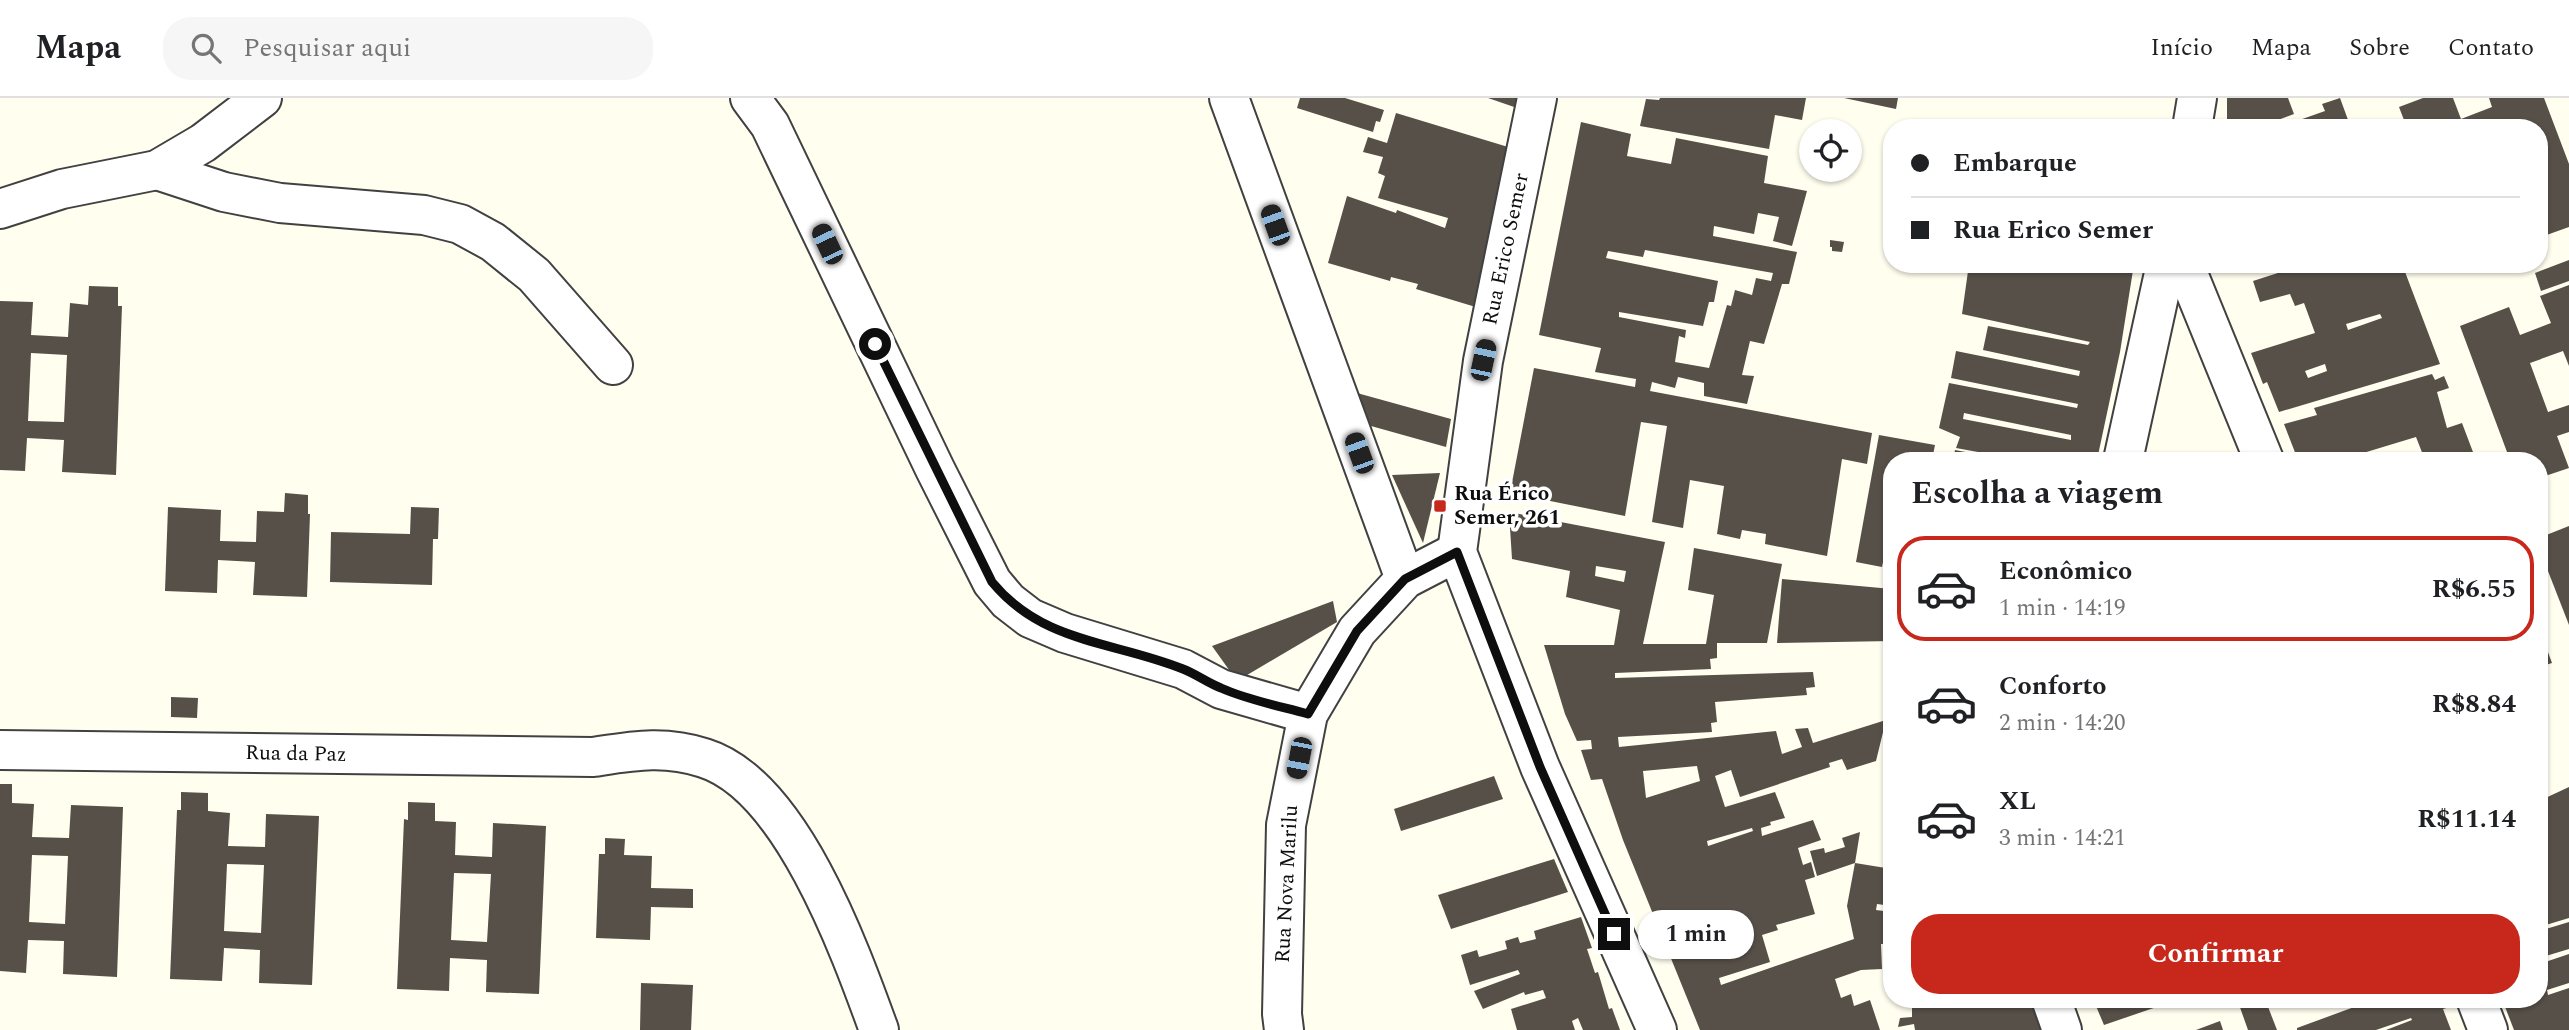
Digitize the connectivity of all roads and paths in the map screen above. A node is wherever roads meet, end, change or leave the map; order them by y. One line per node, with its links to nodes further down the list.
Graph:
1 (262, 98): 7 (street)
2 (750, 98): 16 (street)
3 (1229, 98): 15 (street)
4 (1537, 98): 14 (street, Rua Erico Semer)
5 (2197, 98): 6 (street)
6 (2194, 119)
7 (157, 170): 8 (street); 11 (street)
8 (0, 209)
9 (2164, 273): 12 (street)
10 (2188, 273): 13 (street)
11 (613, 365)
12 (2125, 452)
13 (2261, 452)
14 (1457, 552): 15 (street, Rua Nova Marilu); 22 (street, Rua Erico Semer)
15 (1405, 579): 16 (street, Rua Nova Marilu)
16 (1308, 714): 21 (street, Rua Nova Marilu)
17 (0, 750): 20 (street, Rua da Paz)
18 (2053, 1008): 23 (street)
19 (2479, 1008): 24 (street)
20 (879, 1030)
21 (1284, 1030)
22 (1657, 1030)
23 (2062, 1030)
24 (2488, 1030)

